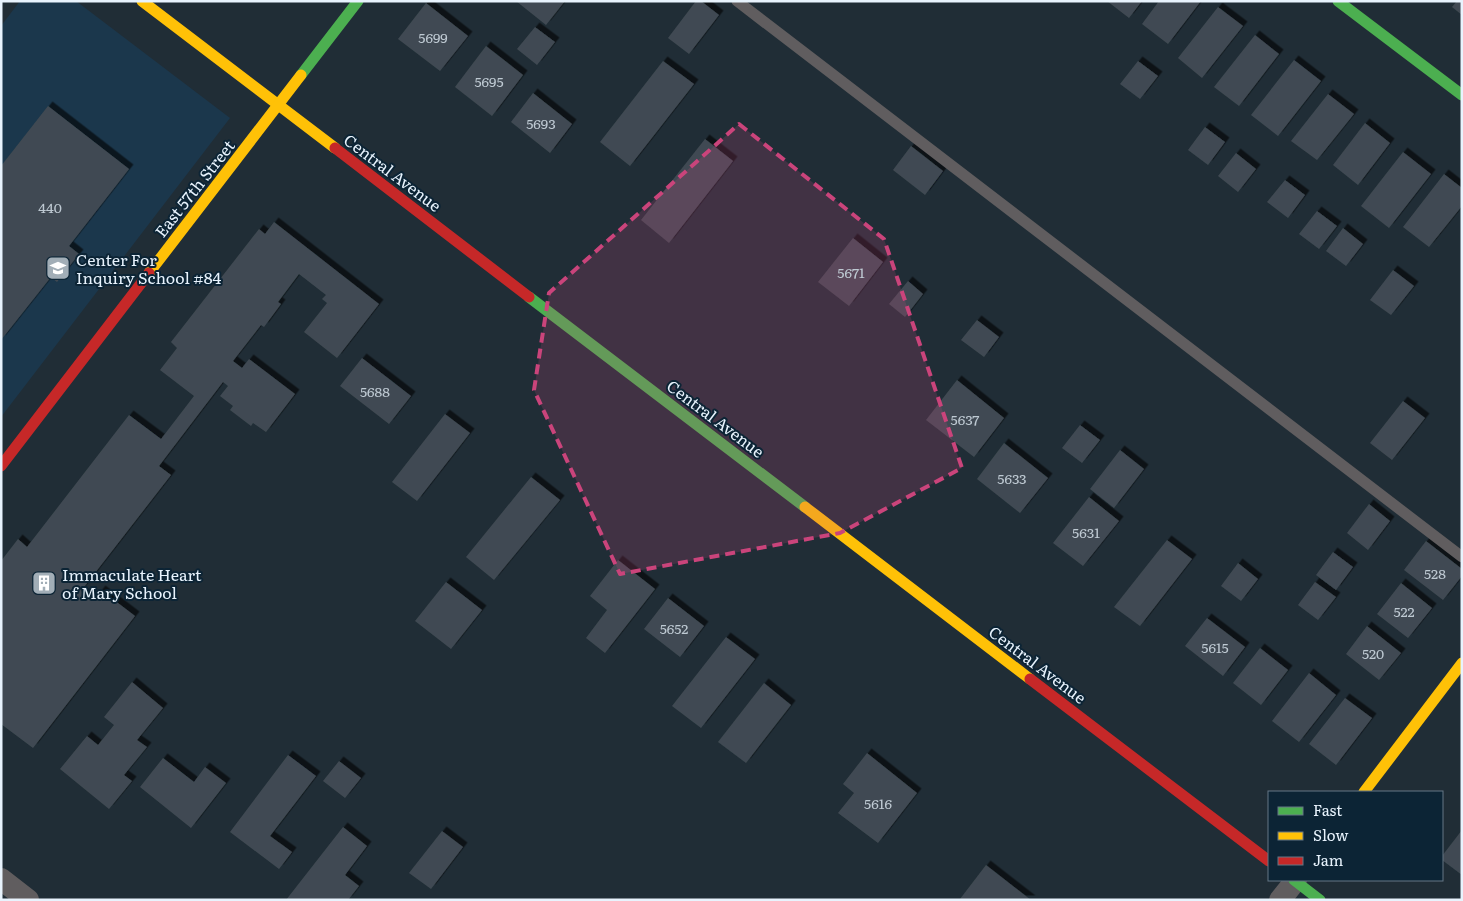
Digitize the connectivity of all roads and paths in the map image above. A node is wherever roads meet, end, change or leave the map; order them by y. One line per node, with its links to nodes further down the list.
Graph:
1 (142, 1): 6 (main road, Central Avenue)
2 (358, 1): 6 (main road, East 57th Street)
3 (737, 1): 8 (lane)
4 (1338, 1): 5 (main road)
5 (1462, 95)
6 (278, 105): 7 (main road, East 57th Street); 11 (main road, Central Avenue)
7 (1, 466)
8 (1462, 557)
9 (1462, 663): 10 (main road)
10 (1365, 791)
11 (1268, 860)
12 (1, 879): 15 (street)
13 (1294, 881): 16 (street)
14 (1296, 881): 17 (main road)
15 (28, 900)
16 (1280, 900)
17 (1320, 900)

